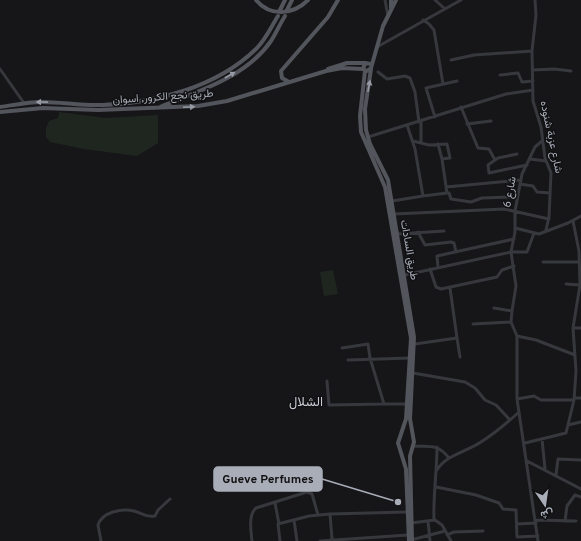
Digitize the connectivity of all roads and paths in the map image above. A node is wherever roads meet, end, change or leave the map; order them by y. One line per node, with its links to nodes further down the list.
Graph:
1 (256, 0): 4 (main road)
2 (285, 0): 14 (main road)
3 (292, 0): 15 (main road)
4 (308, 0)
5 (338, 0): 37 (main road)
6 (385, 0): 18 (street)
7 (391, 0): 12 (main road)
8 (396, 0): 12 (main road)
9 (434, 0): 13 (street)
10 (461, 0): 13 (street)
11 (534, 0): 21 (street, شارع عزبة شنوده)
12 (391, 8): 18 (main road, طريق السادات)
13 (444, 8): 19 (street)
14 (280, 10)
15 (287, 10)
16 (278, 16): 40 (main road, طريق نجع الكرور, اسوان, one-way to 40)
17 (285, 16): 43 (main road, one-way to 17)
18 (388, 16): 20 (main road, طريق السادات)
19 (423, 20): 20 (street); 38 (street)
20 (376, 47): 24 (main road, طريق السادات)
21 (532, 51): 22 (street); 29 (street, شارع عزبة شنوده)
22 (451, 60)
23 (364, 63): 24 (main road, طريق نجع الكرور, اسوان); 28 (main road, طريق السادات); 31 (main road, طريق نجع الكرور, اسوان)
24 (371, 64): 26 (main road, طريق السادات)
25 (0, 69): 40 (street)
26 (370, 69): 28 (main road, طريق نجع الكرور, اسوان); 51 (main road, طريق السادات, one-way to 26)
27 (354, 70): 28 (main road, طريق نجع الكرور, اسوان); 31 (main road, طريق نجع الكرور, اسوان); 34 (main road)
28 (364, 70): 34 (main road, طريق السادات)
29 (533, 70): 30 (street); 36 (street, شارع عزبة شنوده)
30 (571, 71)
31 (322, 72): 37 (main road, طريق نجع الكرور, اسوان)
32 (378, 72): 47 (street)
33 (500, 75): 36 (street)
34 (364, 81): 106 (main road, طريق السادات)
35 (457, 81): 38 (street)
36 (533, 81): 39 (street, شارع عزبة شنوده)
37 (291, 82): 43 (main road, طريق نجع الكرور, اسوان, one-way to 37)
38 (443, 84): 46 (street)
39 (533, 90): 42 (street); 53 (street, شارع عزبة شنوده)
40 (24, 103): 41 (main road, طريق نجع الكرور, اسوان); 44 (main road)
41 (0, 107)
42 (462, 107): 46 (street); 49 (street)
43 (156, 108): 44 (main road, طريق نجع الكرور, اسوان)
44 (24, 110): 45 (main road, طريق نجع الكرور, اسوان)
45 (0, 112)
46 (435, 117): 47 (street)
47 (420, 121): 50 (street); 54 (street)
48 (491, 121): 49 (street)
49 (467, 124): 59 (street)
50 (407, 125): 51 (street); 52 (street)
51 (368, 137): 68 (main road, طريق السادات)
52 (414, 141): 54 (street); 66 (street)
53 (542, 141): 58 (street, شارع 6); 60 (street, شارع عزبة شنوده)
54 (421, 142): 55 (street)
55 (438, 144): 57 (street); 57 (street)
56 (517, 154): 59 (street)
57 (442, 158): 63 (street)
58 (530, 159): 60 (street); 61 (street, شارع 6)
59 (495, 160): 61 (street)
60 (546, 161): 65 (street, شارع عزبة شنوده)
61 (527, 165): 62 (street, شارع 6)
62 (520, 182): 63 (street); 65 (street); 69 (street, شارع 6)
63 (446, 186): 64 (street)
64 (447, 193): 66 (street); 67 (street)
65 (550, 193): 72 (street, شارع عزبة شنوده)
66 (423, 196): 68 (street)
67 (511, 197)
68 (392, 201): 70 (main road, طريق السادات)
69 (515, 212): 70 (street); 72 (street); 74 (street, شارع 6)
70 (394, 214): 79 (main road, طريق السادات)
71 (581, 216): 73 (street)
72 (549, 219): 75 (street, شارع عزبة شنوده)
73 (573, 221): 75 (street); 81 (street)
74 (515, 228): 78 (street); 80 (street, شارع 6)
75 (546, 230): 78 (street)
76 (444, 231): 77 (street)
77 (418, 232): 79 (street); 82 (street)
78 (534, 233): 83 (street)
79 (397, 234): 89 (main road, طريق السادات)
80 (514, 239): 82 (street); 83 (street, شارع 6)
81 (579, 239): 85 (street)
82 (456, 252): 87 (street)
83 (511, 252): 86 (street); 87 (street)
84 (543, 262): 85 (street)
85 (580, 262): 91 (street)
86 (514, 266): 92 (street); 94 (street)
87 (438, 268): 88 (street)
88 (430, 269): 89 (street); 92 (street)
89 (405, 275): 101 (main road, طريق السادات)
90 (566, 284): 91 (street)
91 (580, 287): 97 (street)
92 (450, 288): 100 (street)
93 (494, 308): 94 (street)
94 (512, 310): 95 (street)
95 (511, 322): 96 (street); 99 (street)
96 (473, 324)
97 (573, 328): 98 (street); 103 (street)
98 (581, 328)
99 (517, 336): 103 (street); 113 (street)
100 (456, 338): 101 (street); 104 (street)
101 (415, 344): 110 (main road, طريق السادات)
102 (342, 348): 105 (street)
103 (575, 355): 108 (street)
104 (460, 357)
105 (370, 358): 106 (street); 107 (street); 115 (street)
106 (411, 358): 116 (main road, طريق السادات)
107 (348, 360)
108 (575, 360): 109 (street); 114 (street)
109 (581, 360)
110 (413, 373): 118 (street); 122 (main road, طريق السادات)
111 (326, 381): 115 (street)
112 (581, 398): 114 (street)
113 (517, 399): 114 (street); 117 (street)
114 (575, 399): 120 (street)
115 (384, 404): 116 (street)
116 (407, 404): 121 (main road, طريق السادات)
117 (520, 412): 118 (street); 124 (street)
118 (510, 420): 128 (street)
119 (581, 422): 120 (street)
120 (568, 425): 123 (street)
121 (400, 438): 122 (main road); 127 (main road)
122 (412, 439): 125 (main road)
123 (542, 439): 124 (street); 131 (street)
124 (524, 443): 130 (street)
125 (412, 447): 126 (street); 127 (main road); 147 (main road)
126 (437, 447): 128 (street); 132 (street)
127 (400, 448): 139 (main road)
128 (449, 458): 132 (street)
129 (581, 460): 133 (street)
130 (527, 461): 131 (street); 148 (street)
131 (545, 469): 133 (street)
132 (437, 470): 134 (street)
133 (556, 474): 135 (street)
134 (436, 487): 143 (street); 150 (street)
135 (581, 489)
136 (581, 497): 145 (street)
137 (170, 499): 159 (street)
138 (275, 502): 141 (street); 149 (street); 160 (street)
139 (407, 512): 140 (street); 153 (main road)
140 (330, 514): 141 (street); 158 (street)
141 (318, 515): 142 (street)
142 (294, 520): 149 (street); 162 (street)
143 (434, 520): 144 (street); 151 (street)
144 (428, 521): 147 (street); 156 (street)
145 (565, 521): 146 (street); 148 (street)
146 (576, 521)
147 (411, 522): 166 (main road)
148 (536, 522): 150 (street); 157 (street)
149 (279, 524): 161 (street)
150 (517, 524): 157 (street)
151 (445, 531): 154 (street); 156 (street)
152 (483, 531): 154 (street)
153 (408, 535): 155 (street); 166 (main road)
154 (447, 535): 168 (street)
155 (384, 536): 158 (street); 165 (street)
156 (428, 536): 166 (street); 167 (street)
157 (538, 536): 169 (street)
158 (332, 539): 164 (street)
159 (101, 541)
160 (252, 541)
161 (280, 541)
162 (297, 541)
163 (320, 541): 164 (street)
164 (326, 541)
165 (384, 541)
166 (411, 541)
167 (430, 541)
168 (451, 541)
169 (538, 541)

